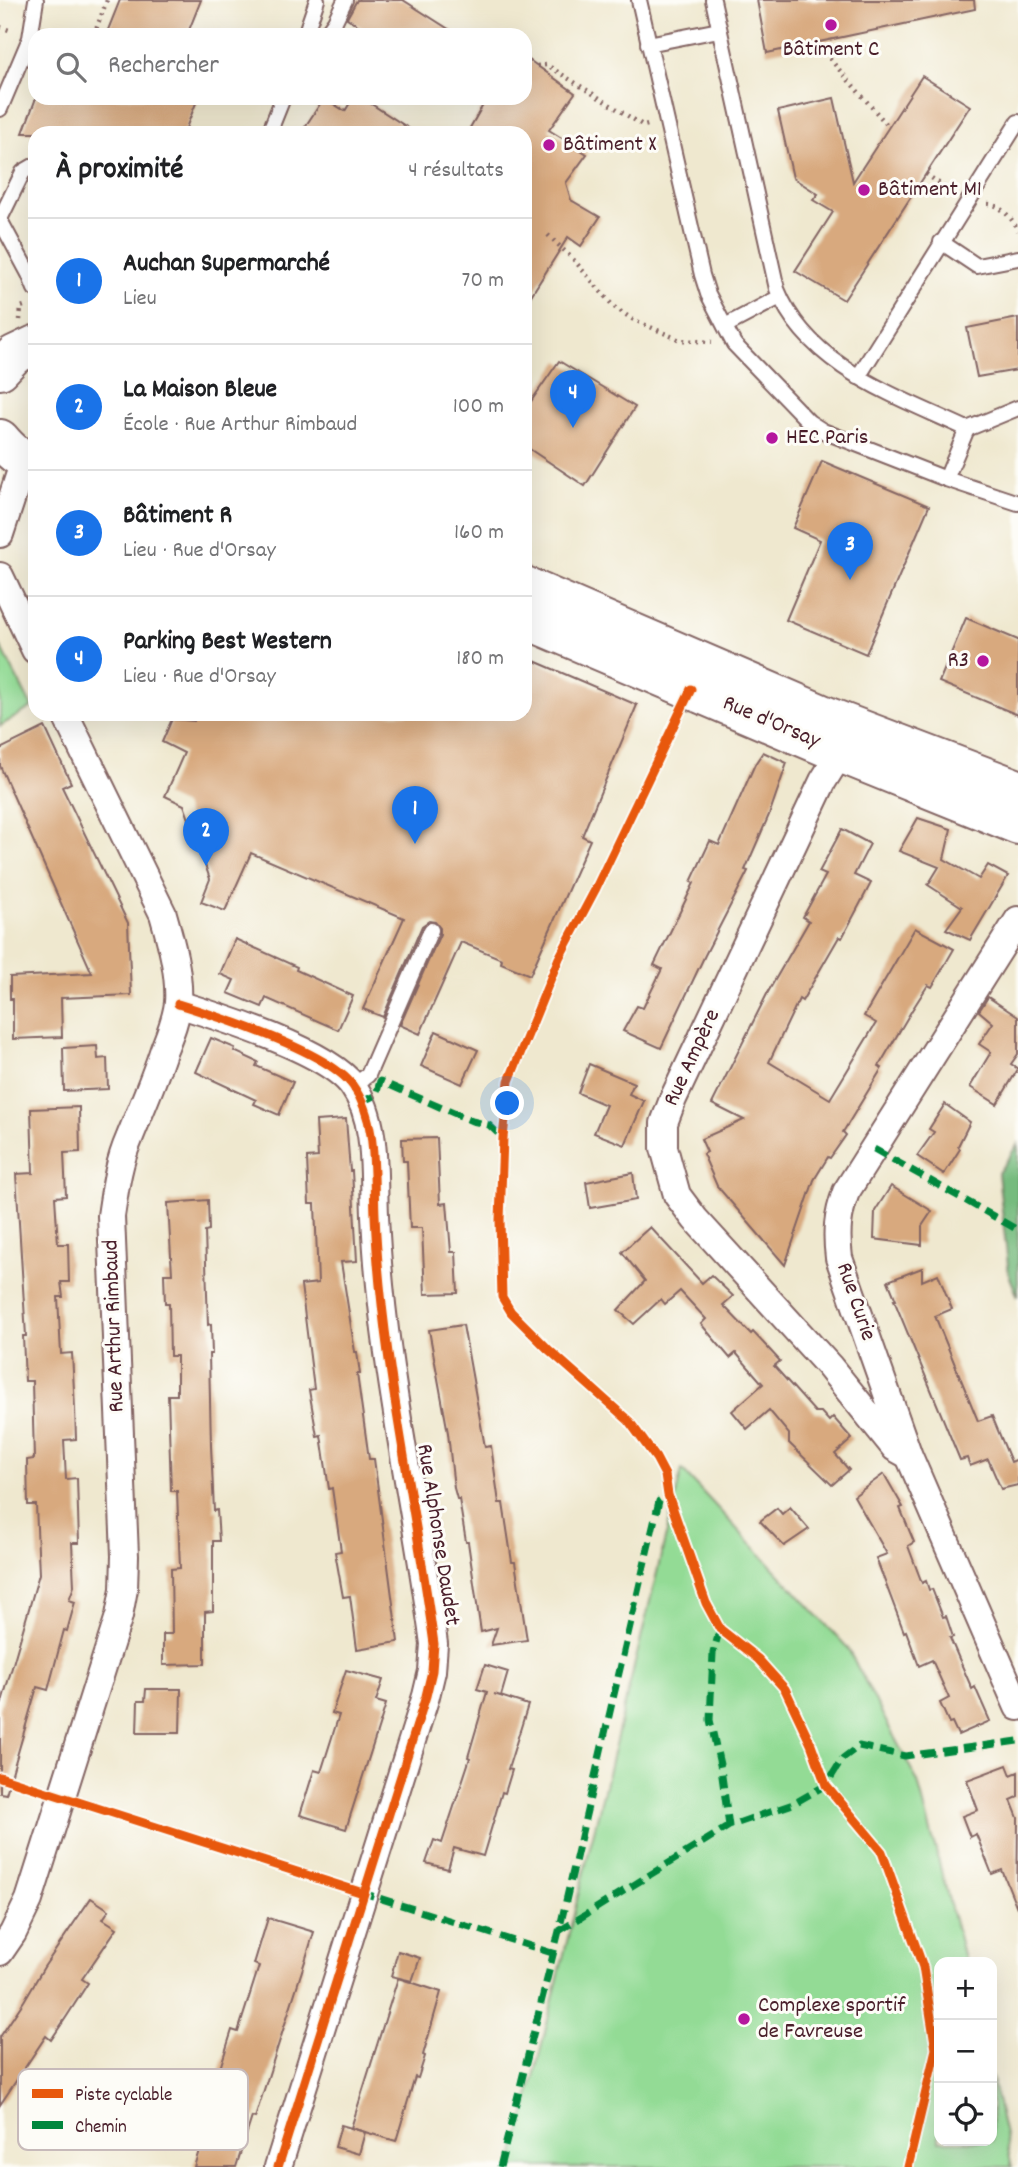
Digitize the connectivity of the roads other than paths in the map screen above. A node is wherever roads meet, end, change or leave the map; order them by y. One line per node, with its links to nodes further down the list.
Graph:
1 (36, 0): 6 (lane)
2 (317, 0): 7 (lane)
3 (345, 0): 8 (lane)
4 (639, 0): 11 (lane)
5 (713, 0): 9 (lane)
6 (32, 28)
7 (307, 28)
8 (330, 28)
9 (719, 30): 11 (lane); 21 (lane)
10 (28, 43): 13 (lane)
11 (648, 44): 22 (lane)
12 (280, 105): 15 (lane)
13 (0, 109)
14 (1018, 122): 18 (lane)
15 (272, 126)
16 (28, 169): 17 (lane)
17 (0, 219): 20 (lane)
18 (941, 242): 19 (lane); 23 (lane)
19 (1018, 258)
20 (28, 272)
21 (780, 298): 22 (lane); 23 (lane)
22 (725, 326): 27 (lane)
23 (858, 377): 25 (lane)
24 (1016, 409): 25 (lane)
25 (967, 429): 27 (lane)
26 (20, 454): 29 (street)
27 (946, 478): 28 (lane)
28 (1018, 503)
29 (0, 534)
30 (0, 576): 33 (street)
31 (532, 589): 35 (main road, Rue d'Orsay)
32 (532, 622): 35 (main road, Rue d'Orsay)
33 (28, 635)
34 (68, 721): 40 (street, Rue Arthur Rimbaud)
35 (848, 740): 36 (main road, Rue d'Orsay); 37 (main road, Rue d'Orsay); 42 (street, Rue Ampère)
36 (1018, 789)
37 (1018, 825)
38 (1018, 920): 42 (street, Rue Curie)
39 (431, 930): 41 (lane)
40 (178, 1004): 41 (street, Rue Alphonse Daudet); 44 (street, Rue Arthur Rimbaud)
41 (353, 1086): 45 (street, Rue Alphonse Daudet)
42 (909, 1456): 43 (street, Rue Curie)
43 (1018, 1707)
44 (0, 1952)
45 (278, 2167)

